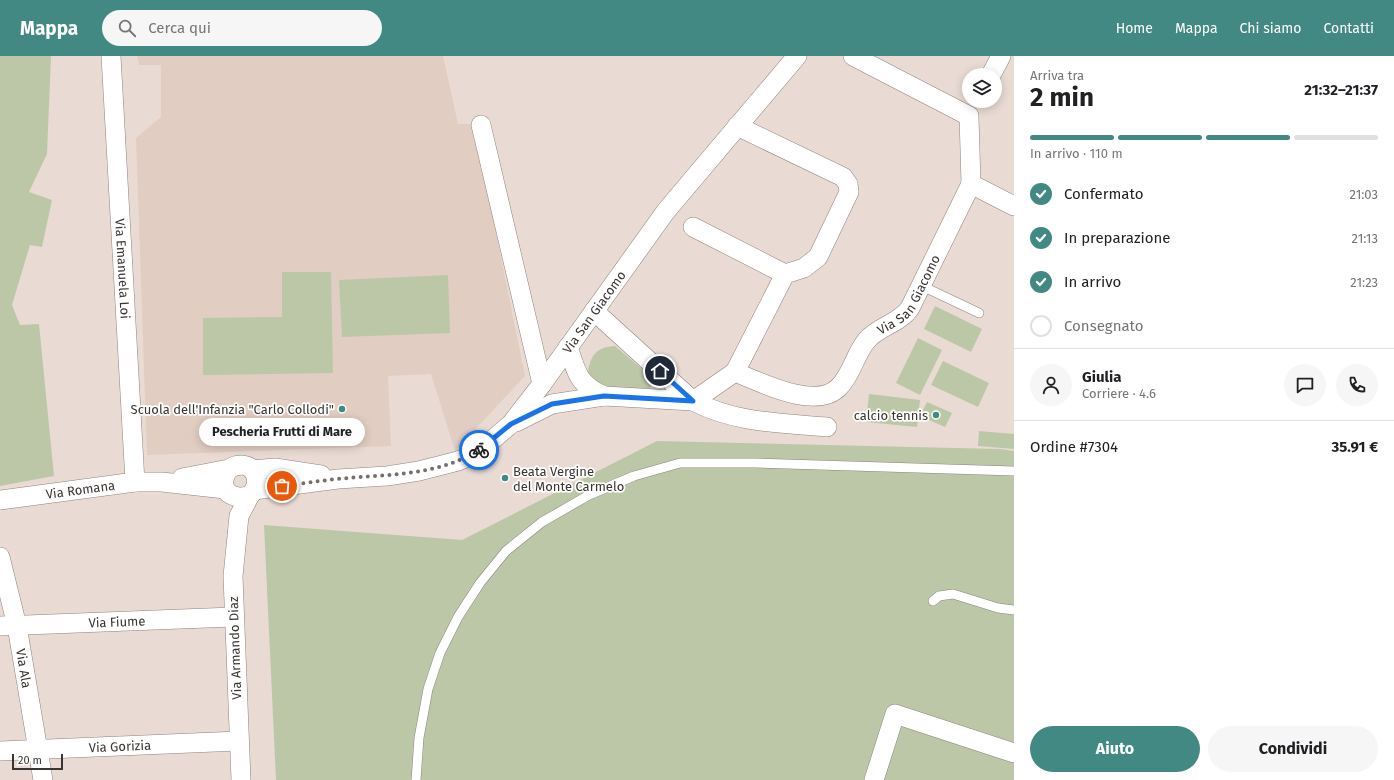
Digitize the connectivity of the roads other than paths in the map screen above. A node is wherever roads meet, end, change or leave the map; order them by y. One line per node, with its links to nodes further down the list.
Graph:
1 (111, 56): 27 (street, Via Emanuela Loi)
2 (853, 56): 6 (street, Via San Giacomo)
3 (1001, 56): 5 (street)
4 (791, 59): 8 (street, Via San Giacomo)
5 (995, 68)
6 (973, 109): 9 (street, Via San Giacomo)
7 (481, 125): 18 (street)
8 (737, 126): 12 (street); 14 (street, Via San Giacomo)
9 (971, 184): 10 (street); 13 (street, Via San Giacomo)
10 (1014, 206)
11 (693, 227): 12 (street)
12 (785, 274): 17 (street)
13 (922, 286): 15 (lane); 17 (street, Via San Giacomo)
14 (594, 311): 16 (street, Via San Giacomo); 20 (street)
15 (979, 313)
16 (568, 347): 18 (street, Via San Giacomo); 19 (street)
17 (735, 372): 20 (street)
18 (542, 384): 21 (street, Via San Giacomo)
19 (604, 396): 20 (street); 21 (street)
20 (693, 401): 22 (street)
21 (511, 424): 26 (street, Via San Giacomo)
22 (827, 427)
23 (228, 469): 24 (street); 28 (street, Via Romana); 29 (street)
24 (252, 470): 26 (street, Via San Giacomo); 30 (street)
25 (1014, 471): 44 (lane)
26 (338, 479): 30 (street, Via San Giacomo)
27 (135, 482): 28 (street, Via Romana); 31 (street, Via Romana)
28 (162, 482): 29 (street, Via Romana)
29 (227, 492): 30 (street); 32 (street, Via Armando Diaz)
30 (252, 492): 32 (street, Via Armando Diaz)
31 (0, 500)
32 (239, 516): 36 (street, Via Armando Diaz)
33 (0, 557): 37 (street, Via Ala)
34 (933, 601): 35 (lane)
35 (1014, 610)
36 (233, 617): 37 (street, Via Fiume); 38 (street, Via Armando Diaz)
37 (8, 626): 39 (street, Via Ala)
38 (239, 741): 39 (street, Via Gorizia); 43 (street, Via Armando Diaz)
39 (37, 750): 40 (street, Via Gorizia); 42 (street, Via Ala)
40 (0, 751)
41 (1014, 753): 45 (street)
42 (43, 780)
43 (241, 780)
44 (416, 780)
45 (874, 780)

